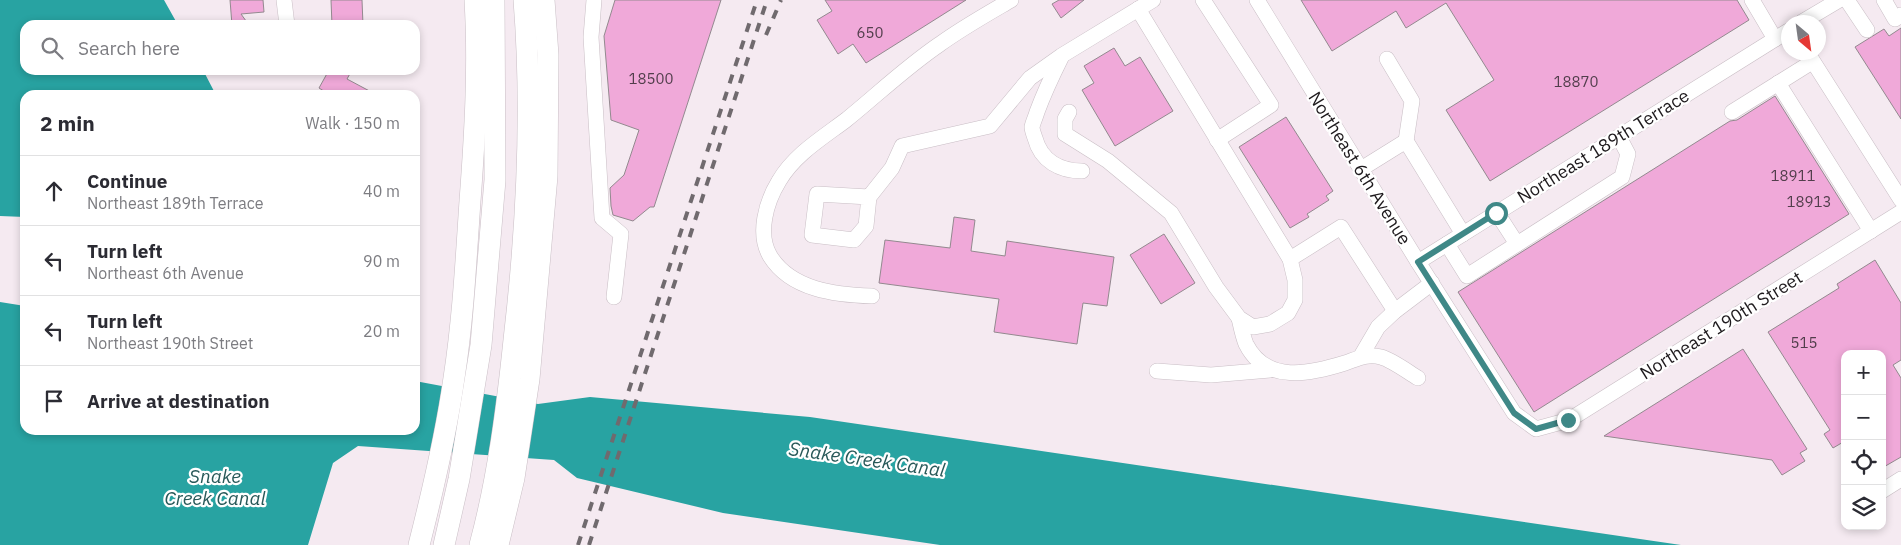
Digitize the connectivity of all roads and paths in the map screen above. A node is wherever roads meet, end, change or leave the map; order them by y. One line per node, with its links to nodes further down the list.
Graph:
1 (284, 0): 19 (street)
2 (462, 0): 28 (highway)
3 (475, 0): 28 (highway)
4 (494, 0): 61 (highway)
5 (524, 0): 55 (highway)
6 (544, 0): 55 (highway)
7 (594, 0): 48 (street)
8 (1011, 0): 47 (street)
9 (1153, 0): 16 (street)
10 (1203, 0): 32 (street)
11 (1257, 0): 34 (street, Northeast 6th Avenue)
12 (1752, 0): 22 (street)
13 (1839, 0): 17 (street)
14 (1847, 0): 20 (street)
15 (1884, 0): 18 (street)
16 (1138, 9): 23 (street); 32 (street)
17 (1814, 15)
18 (1901, 15)
19 (286, 20)
20 (1867, 30)
21 (1781, 35): 22 (street, Northeast 189th Terrace)
22 (1775, 39): 31 (street, Northeast 189th Terrace)
23 (1061, 56): 35 (street); 36 (street)
24 (1387, 59): 33 (street)
25 (1806, 60): 27 (street)
26 (1812, 60): 37 (street)
27 (1778, 83): 30 (street); 40 (street)
28 (476, 96): 60 (highway)
29 (1069, 112): 50 (street)
30 (1732, 112)
31 (1619, 137): 39 (street, Northeast 189th Terrace); 43 (street)
32 (1217, 140): 44 (street)
33 (1406, 141): 34 (street); 41 (street)
34 (1361, 169): 45 (street, Northeast 6th Avenue)
35 (1082, 171)
36 (869, 197)
37 (1901, 200)
38 (1901, 212): 40 (street, Northeast 190th Street)
39 (1496, 213): 41 (street, Northeast 189th Terrace); 43 (street)
40 (1871, 231): 56 (street, Northeast 190th Street)
41 (1463, 234): 42 (street, Northeast 189th Terrace)
42 (1447, 244): 43 (street); 45 (street, Northeast 189th Terrace)
43 (1517, 244)
44 (1290, 259): 49 (street); 50 (street)
45 (1418, 262): 46 (street, Northeast 6th Avenue)
46 (1432, 283): 49 (street); 56 (street, Northeast 6th Avenue)
47 (872, 296)
48 (614, 297)
49 (1395, 311): 51 (street)
50 (1239, 318): 52 (street)
51 (1361, 356): 52 (street); 54 (street)
52 (1270, 370): 53 (street)
53 (1157, 371)
54 (1418, 378)
55 (519, 379): 57 (highway)
56 (1536, 429)
57 (504, 478): 62 (highway); 63 (highway)
58 (1901, 479): 59 (street)
59 (1886, 488)
60 (419, 545)
61 (444, 545)
62 (480, 545)
63 (498, 545)

